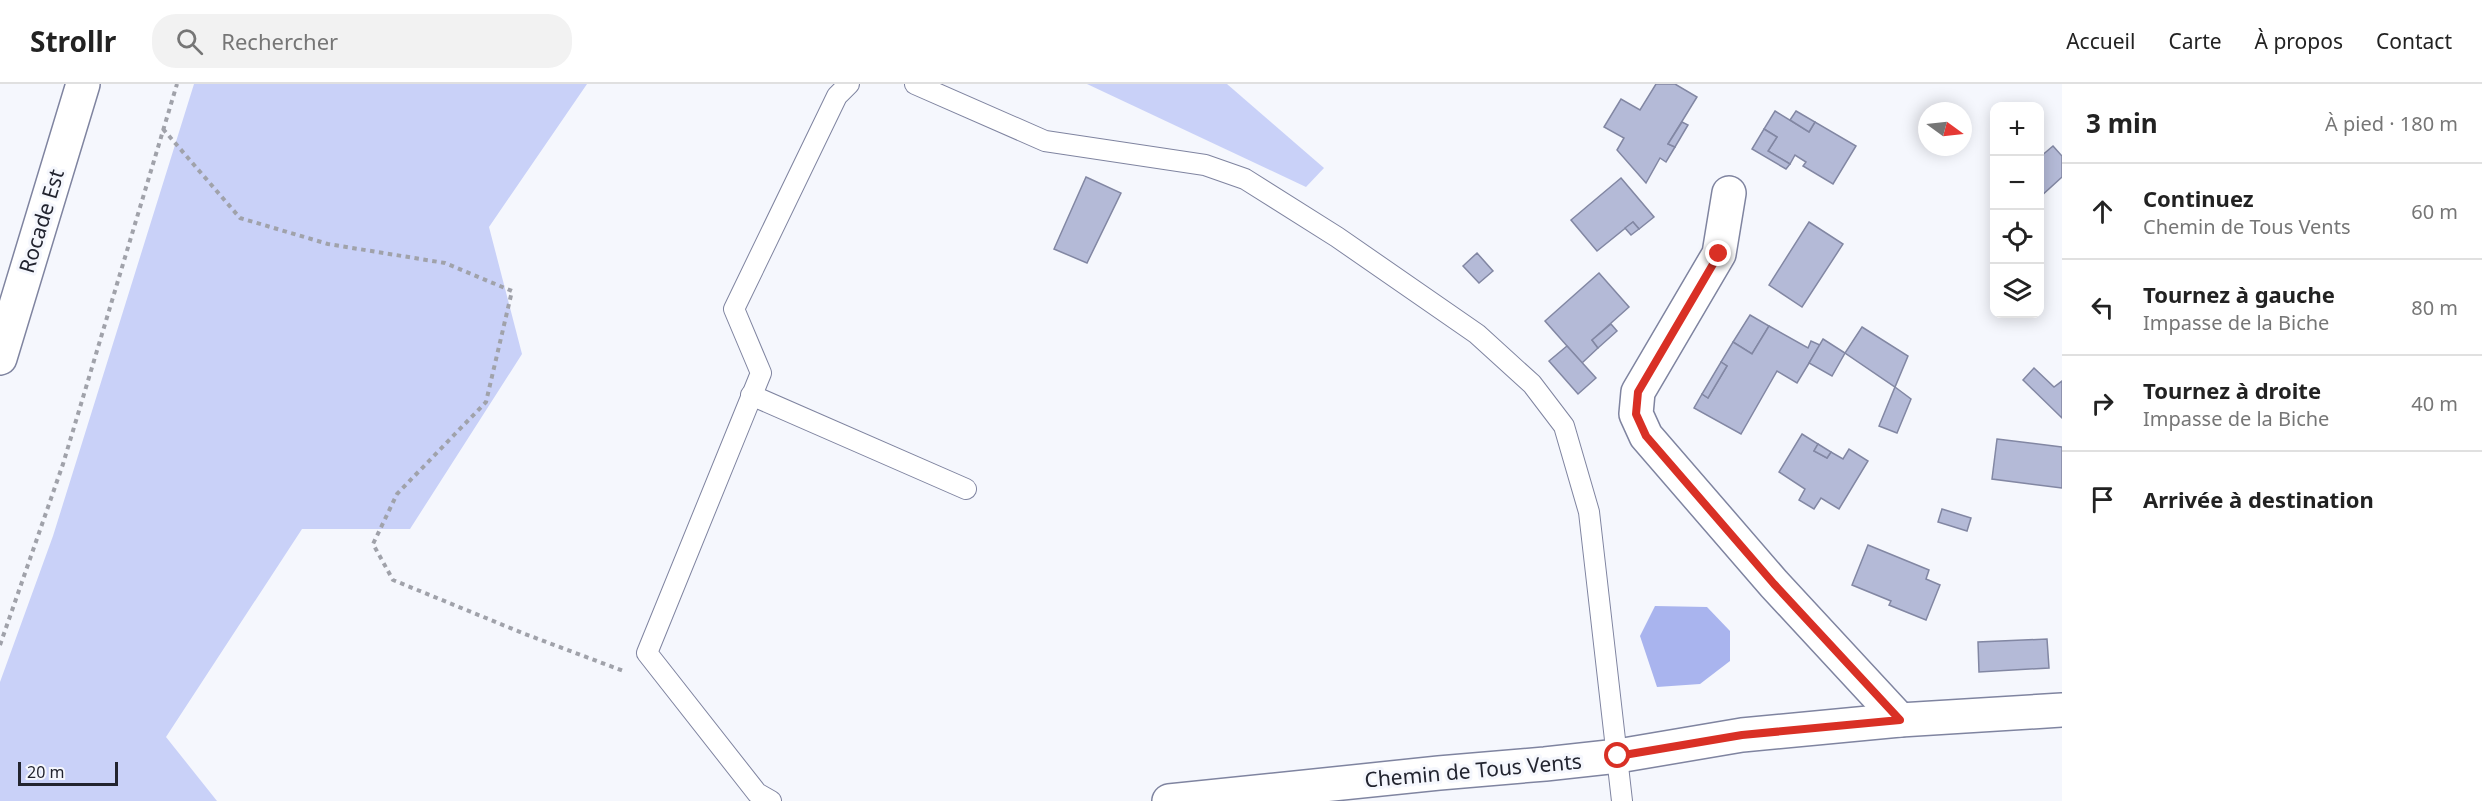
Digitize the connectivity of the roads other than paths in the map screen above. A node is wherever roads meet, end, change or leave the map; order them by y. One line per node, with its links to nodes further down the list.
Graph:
1 (83, 84): 5 (street, Rocade Est)
2 (849, 84): 6 (lane)
3 (915, 84): 10 (lane)
4 (1729, 193): 9 (street)
5 (0, 358)
6 (751, 395): 7 (lane); 11 (lane)
7 (966, 489)
8 (2062, 710): 9 (street, Chemin de Tous Vents)
9 (1900, 720): 10 (street, Chemin de Tous Vents)
10 (1618, 756): 12 (street, Chemin de Tous Vents); 13 (lane)
11 (771, 801)
12 (1169, 801)
13 (1622, 801)

